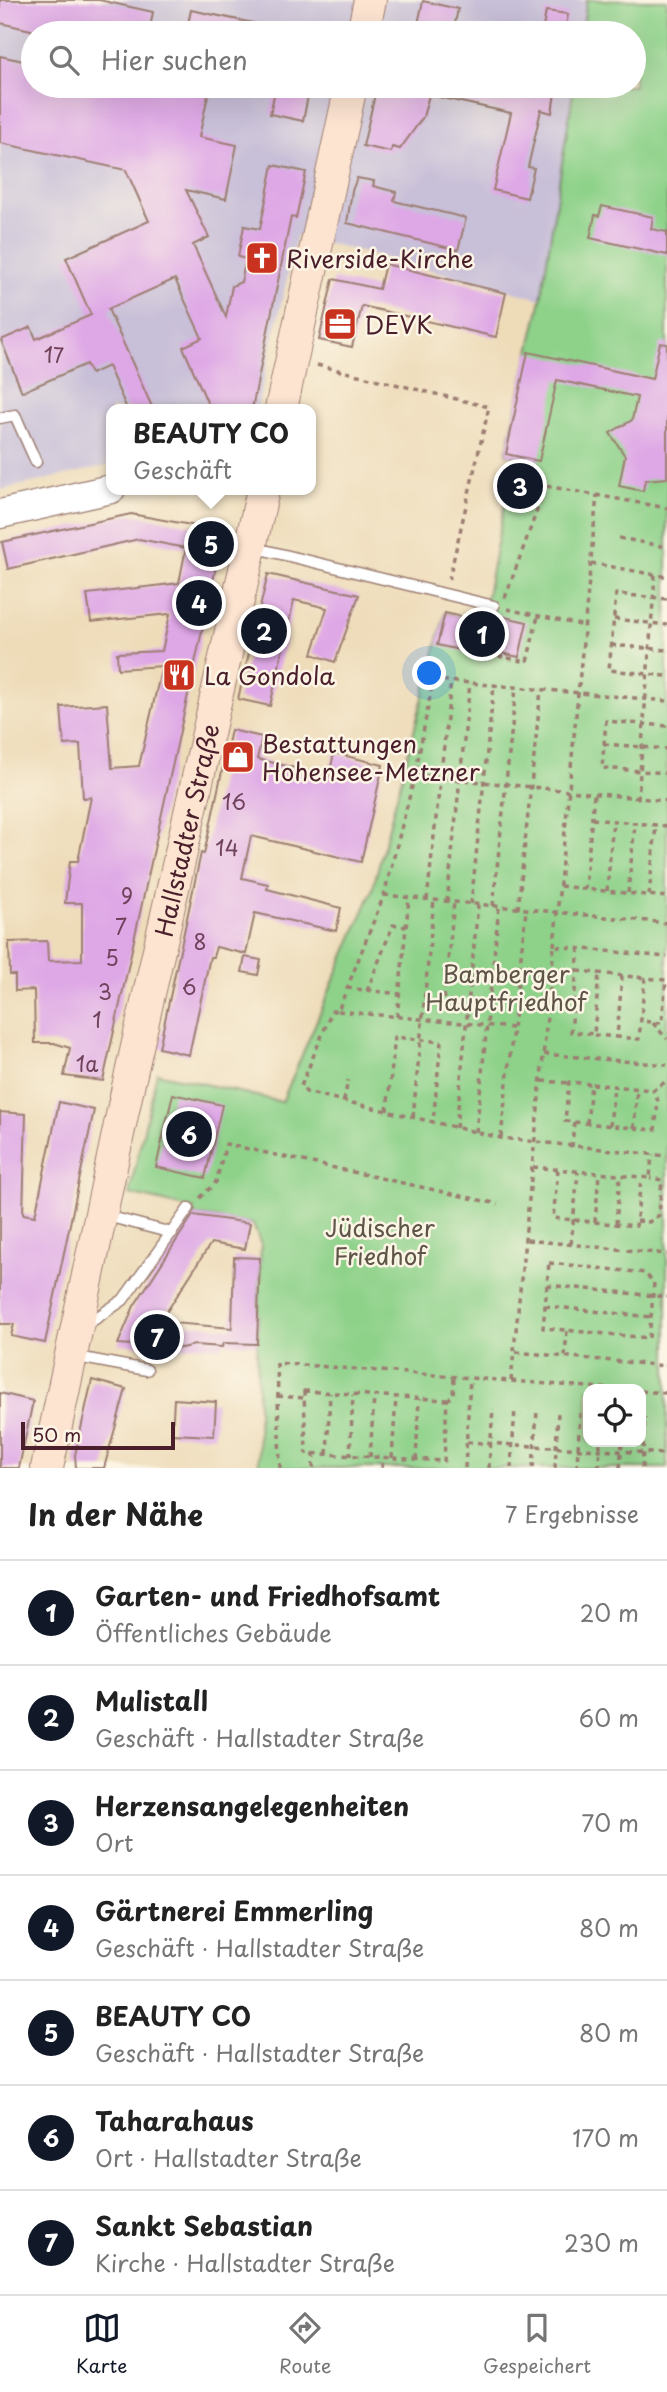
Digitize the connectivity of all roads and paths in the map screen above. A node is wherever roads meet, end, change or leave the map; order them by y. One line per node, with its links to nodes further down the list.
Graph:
1 (370, 0): 2 (main road)
2 (366, 21)
3 (348, 98): 4 (main road)
4 (292, 359): 5 (main road); 19 (path)
5 (282, 404)
6 (0, 418): 7 (lane)
7 (36, 462)
8 (106, 490): 12 (street)
9 (262, 495): 14 (main road, Hallstadter Straße)
10 (597, 495): 11 (path); 16 (path); 23 (path)
11 (667, 508)
12 (0, 514)
13 (619, 538): 15 (path)
14 (249, 547): 19 (lane); 142 (main road, Hallstadter Straße)
15 (667, 547)
16 (591, 563): 17 (path); 27 (path)
17 (655, 575): 18 (path); 20 (path)
18 (667, 577)
19 (445, 594): 22 (lane)
20 (653, 598): 21 (path); 24 (path); 25 (path)
21 (667, 599)
22 (495, 606)
23 (538, 616): 27 (path); 31 (path)
24 (614, 619): 25 (path); 28 (path)
25 (651, 623): 26 (path); 29 (path)
26 (667, 625)
27 (585, 626): 39 (path)
28 (611, 645): 29 (path); 32 (path)
29 (649, 648): 30 (path); 32 (path)
30 (667, 650)
31 (498, 656)
32 (647, 674): 33 (path); 40 (path)
33 (667, 676)
34 (451, 681): 35 (path); 49 (path); 50 (path)
35 (470, 683): 36 (path); 51 (path)
36 (494, 685): 37 (path); 52 (path)
37 (516, 688): 38 (path); 53 (path)
38 (541, 690): 39 (path); 54 (path)
39 (579, 694): 40 (path); 55 (path)
40 (645, 699): 41 (path); 42 (path)
41 (667, 701)
42 (643, 724): 43 (path); 44 (path); 45 (path)
43 (667, 726)
44 (604, 744): 45 (path); 47 (path)
45 (641, 747): 46 (path); 47 (path)
46 (667, 749)
47 (639, 771): 48 (path); 57 (path)
48 (667, 773)
49 (415, 775): 50 (path); 68 (path)
50 (440, 778): 51 (path); 72 (path)
51 (460, 780): 52 (path); 74 (path)
52 (484, 782): 53 (path); 76 (path)
53 (506, 785): 54 (path); 78 (path)
54 (531, 787): 55 (path); 80 (path)
55 (569, 793): 56 (path); 64 (path)
56 (594, 795): 57 (path); 59 (path)
57 (638, 799): 58 (path)
58 (667, 801)
59 (592, 819): 60 (path); 65 (path)
60 (613, 821): 61 (path); 66 (path)
61 (635, 823): 62 (path); 67 (path)
62 (656, 825): 63 (path); 69 (path)
63 (667, 826)
64 (560, 886): 65 (path); 82 (path)
65 (585, 889): 66 (path)
66 (607, 891): 67 (path)
67 (628, 893): 69 (path)
68 (384, 895): 71 (path); 92 (path)
69 (649, 895): 70 (path)
70 (667, 897)
71 (409, 898): 72 (path); 84 (path)
72 (427, 900): 73 (path)
73 (434, 900): 74 (path); 98 (path)
74 (447, 902): 75 (path)
75 (454, 902): 76 (path); 95 (path)
76 (471, 904): 77 (path)
77 (478, 905): 78 (path); 101 (path)
78 (493, 906): 79 (path)
79 (499, 907): 80 (path); 102 (path)
80 (518, 909): 81 (path)
81 (526, 910): 82 (path); 103 (path)
82 (558, 913): 83 (path); 85 (path)
83 (667, 923)
84 (406, 927): 93 (path); 94 (path)
85 (554, 946): 86 (path); 108 (path)
86 (579, 948): 87 (path); 88 (path)
87 (667, 957)
88 (577, 971): 89 (path); 104 (path)
89 (599, 973): 90 (path); 104 (path)
90 (622, 976): 91 (path); 105 (path)
91 (645, 978): 99 (path); 100 (path)
92 (346, 988): 93 (path); 96 (path)
93 (367, 991): 94 (path)
94 (400, 994): 97 (path)
95 (444, 999)
96 (338, 1011): 97 (path); 118 (path)
97 (397, 1017): 98 (path)
98 (422, 1019): 101 (path); 107 (path)
99 (641, 1021): 100 (path); 105 (path)
100 (653, 1023): 106 (path)
101 (466, 1024): 102 (path); 125 (path)
102 (487, 1026): 103 (path); 127 (path)
103 (513, 1028): 128 (path)
104 (593, 1034): 105 (path)
105 (617, 1037)
106 (667, 1039)
107 (420, 1040): 119 (path); 120 (path); 121 (path)
108 (544, 1054): 109 (path); 111 (path)
109 (667, 1065)
110 (348, 1080): 118 (path)
111 (542, 1081): 113 (path); 129 (path)
112 (667, 1081): 117 (path)
113 (569, 1083): 114 (path); 122 (path)
114 (591, 1084): 115 (path); 123 (path)
115 (614, 1086): 116 (path); 124 (path)
116 (638, 1088): 117 (path); 126 (path)
117 (653, 1090): 126 (path)
118 (344, 1101): 119 (path)
119 (387, 1111): 120 (path)
120 (413, 1117): 121 (path)
121 (433, 1122): 125 (path)
122 (574, 1122): 123 (path); 130 (path)
123 (587, 1124): 124 (path)
124 (610, 1126): 126 (path)
125 (456, 1128): 127 (path)
126 (634, 1128)
127 (476, 1132): 128 (path)
128 (501, 1138): 129 (path)
129 (536, 1143): 130 (path); 133 (path)
130 (572, 1147): 131 (path)
131 (652, 1154): 132 (path); 139 (path)
132 (667, 1156)
133 (533, 1167): 134 (path); 148 (path)
134 (558, 1170): 135 (path); 143 (path)
135 (578, 1172): 136 (path); 143 (path)
136 (599, 1174): 137 (path); 145 (path)
137 (620, 1176): 138 (path); 146 (path)
138 (641, 1178): 139 (path); 144 (path)
139 (649, 1178): 144 (path)
140 (498, 1204): 141 (path)
141 (189, 1208): 147 (lane)
142 (101, 1214): 147 (lane); 157 (main road)
143 (574, 1220): 145 (path); 149 (path)
144 (637, 1221): 146 (path)
145 (595, 1222): 146 (path)
146 (616, 1224)
147 (172, 1233): 157 (lane)
148 (527, 1240): 149 (path); 158 (path)
149 (571, 1244): 150 (path)
150 (667, 1254)
151 (547, 1285): 152 (path); 152 (path); 154 (path)
152 (653, 1295): 153 (path); 155 (path)
153 (667, 1297)
154 (544, 1306): 155 (path); 156 (path)
155 (651, 1317): 156 (path)
156 (568, 1330): 159 (path)
157 (72, 1344): 161 (lane); 201 (main road)
158 (516, 1352): 159 (path); 164 (path)
159 (565, 1357): 160 (path)
160 (667, 1366)
161 (147, 1370)
162 (454, 1377): 163 (path); 170 (path); 175 (path)
163 (470, 1378): 164 (path); 181 (path)
164 (511, 1381): 165 (path)
165 (583, 1387)
166 (646, 1392): 168 (path)
167 (330, 1393): 169 (path); 173 (path); 194 (path)
168 (667, 1394)
169 (353, 1395): 171 (path); 196 (path)
170 (278, 1396): 173 (path); 202 (path)
171 (374, 1396): 172 (path); 197 (path)
172 (396, 1397): 174 (path); 199 (path)
173 (304, 1398): 193 (path)
174 (419, 1399): 175 (path); 200 (path)
175 (447, 1400): 200 (path)
176 (493, 1408): 182 (path)
177 (515, 1409): 183 (path)
178 (537, 1410): 185 (path)
179 (558, 1412): 186 (path)
180 (580, 1413): 189 (path)
181 (467, 1442): 182 (path); 205 (path)
182 (491, 1443): 183 (path); 206 (path)
183 (513, 1445): 185 (path); 207 (path)
184 (667, 1445): 195 (path)
185 (534, 1446): 186 (path); 208 (path)
186 (556, 1447): 189 (path); 209 (path)
187 (621, 1447): 191 (path)
188 (643, 1447): 192 (path)
189 (578, 1449): 190 (path); 210 (path)
190 (600, 1450): 191 (path); 211 (path)
191 (621, 1451): 192 (path); 212 (path)
192 (643, 1453): 195 (path); 213 (path)
193 (314, 1454): 194 (path); 203 (path)
194 (327, 1454): 196 (path)
195 (667, 1454): 214 (path)
196 (350, 1456): 197 (path)
197 (370, 1457): 198 (path)
198 (383, 1458): 199 (path); 204 (path)
199 (392, 1458): 200 (path)
200 (416, 1460)
201 (47, 1468)
202 (280, 1468)
203 (313, 1468)
204 (382, 1468)
205 (465, 1468)
206 (489, 1468)
207 (511, 1468)
208 (533, 1468)
209 (555, 1468)
210 (577, 1468)
211 (598, 1468)
212 (620, 1468)
213 (642, 1468)
214 (666, 1468)

